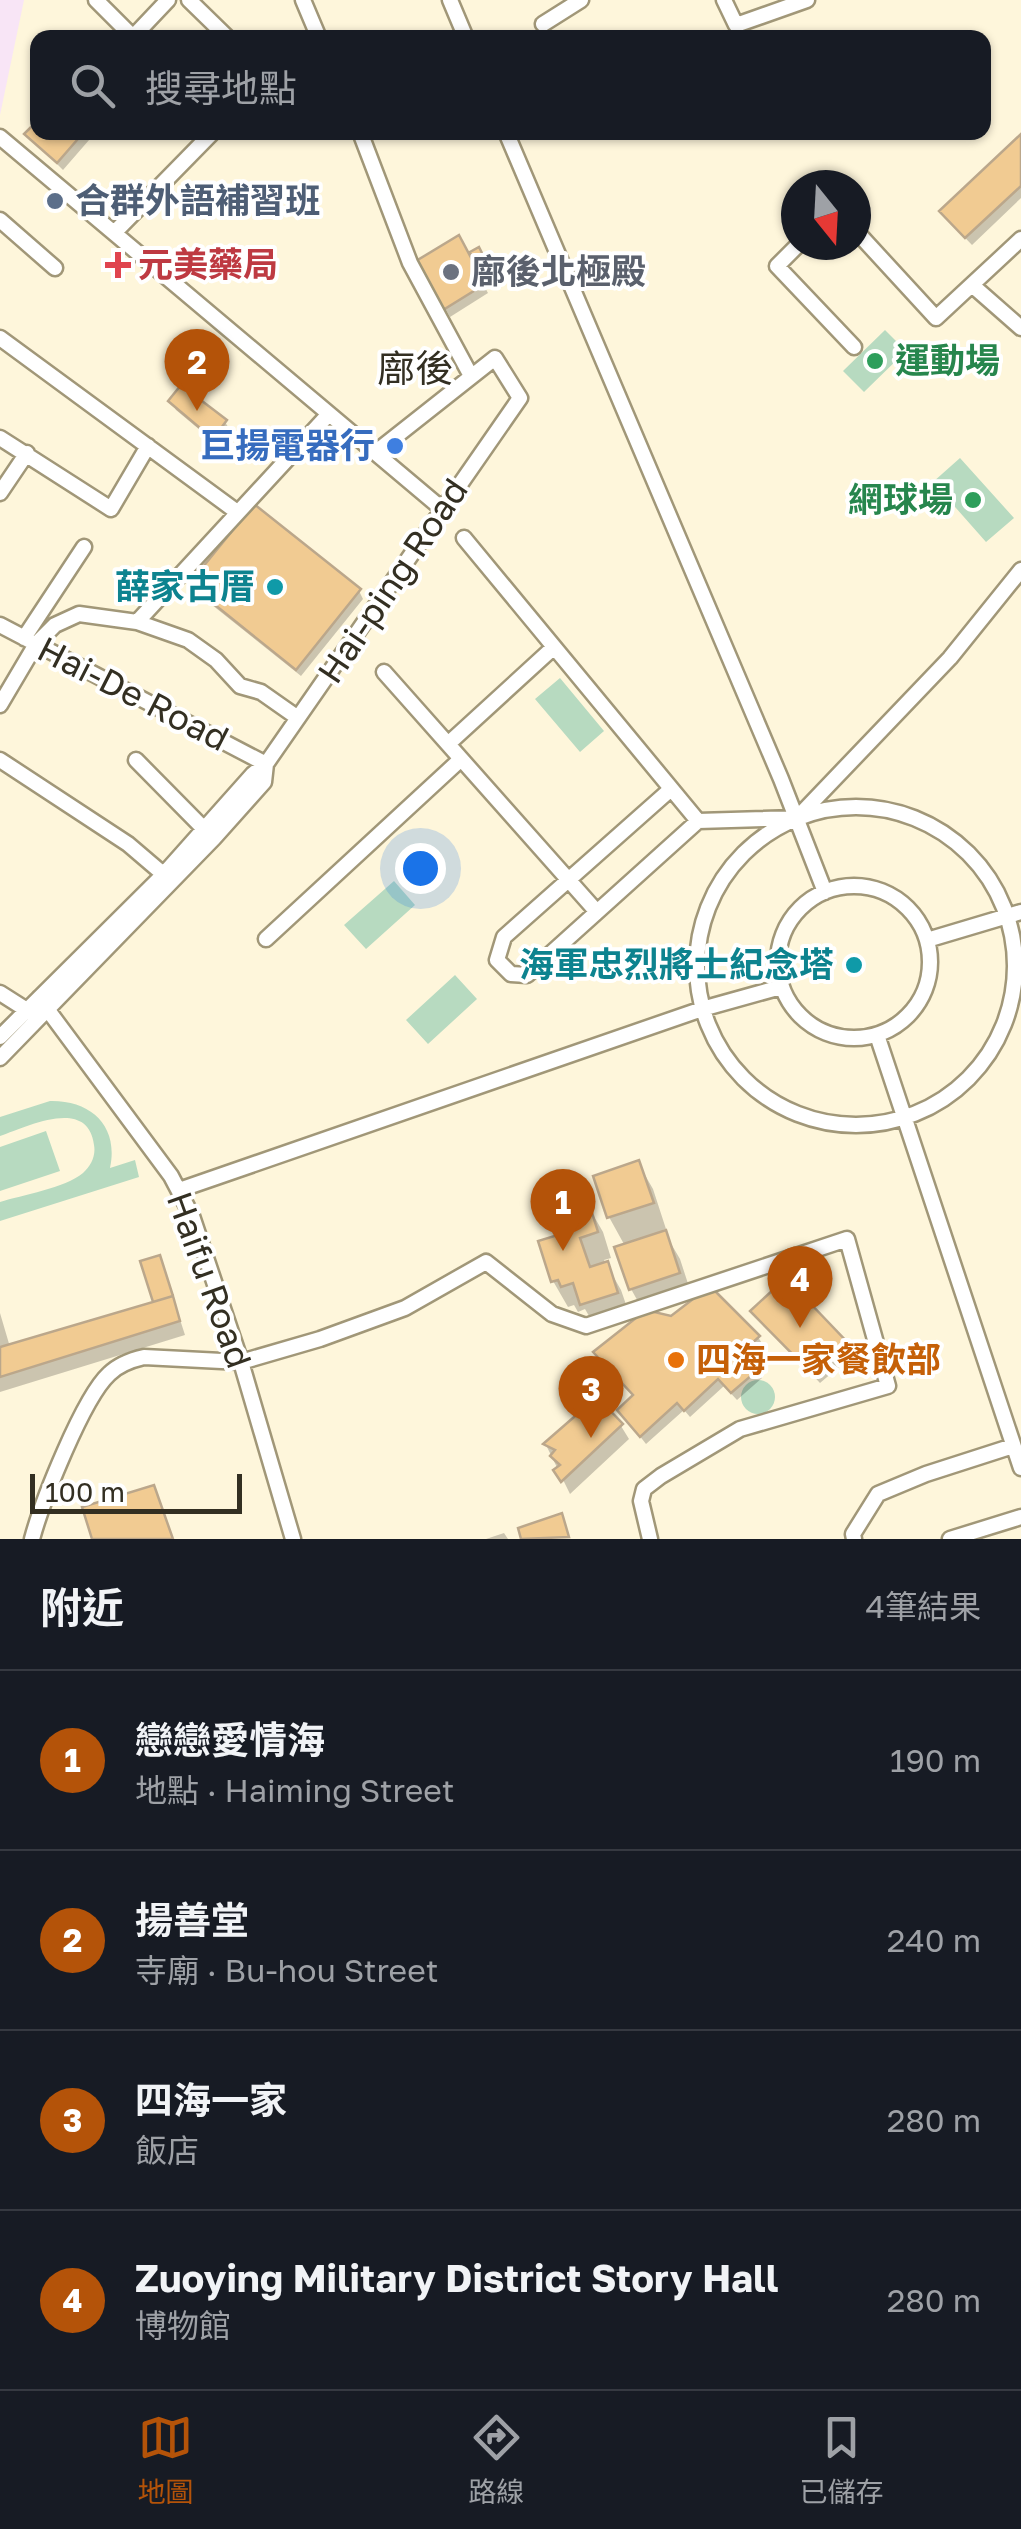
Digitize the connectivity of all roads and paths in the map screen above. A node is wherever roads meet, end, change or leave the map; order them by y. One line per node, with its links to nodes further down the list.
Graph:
1 (96, 0): 10 (street)
2 (168, 0): 11 (street)
3 (189, 0): 12 (street)
4 (303, 0): 13 (street)
5 (450, 0): 14 (street)
6 (581, 0): 9 (street)
7 (724, 0): 8 (street)
8 (806, 0)
9 (543, 24)
10 (126, 30)
11 (140, 30)
12 (220, 30)
13 (312, 30)
14 (463, 30)
15 (0, 137): 20 (street)
16 (199, 140): 20 (street)
17 (363, 140): 29 (street)
18 (509, 140): 54 (street)
19 (0, 220): 24 (street)
20 (114, 233): 30 (street)
21 (1021, 239): 25 (street)
22 (871, 247): 25 (street)
23 (783, 260): 28 (street)
24 (55, 268)
25 (972, 285): 26 (street)
26 (1021, 328)
27 (0, 338): 32 (street)
28 (854, 346)
29 (471, 376): 33 (street); 36 (street, Hai-ping Road)
30 (328, 415): 33 (street); 37 (street)
31 (0, 438): 34 (street)
32 (148, 446): 34 (street); 37 (street)
33 (376, 452): 36 (street)
34 (27, 453): 35 (street)
35 (0, 493)
36 (441, 508): 47 (street, Hai-ping Road)
37 (237, 512): 41 (street)
38 (464, 538): 44 (street)
39 (84, 547): 43 (street)
40 (1021, 570): 54 (street)
41 (137, 622): 43 (street); 47 (street)
42 (0, 624): 43 (street, Hai-De Road)
43 (30, 641): 46 (street); 52 (street, Hai-De Road)
44 (554, 647): 48 (street); 53 (street)
45 (384, 672): 48 (street)
46 (0, 704)
47 (298, 718): 52 (street, Hai-ping Road)
48 (448, 744): 51 (street)
49 (0, 760): 57 (street)
50 (136, 760): 56 (street)
51 (462, 760): 58 (street); 62 (street)
52 (266, 764): 56 (street, Hai-ping Road)
53 (672, 789): 55 (street); 58 (street)
54 (796, 818): 55 (street); 59 (street); 61 (street); 67 (street)
55 (703, 821): 60 (street)
56 (209, 834): 57 (street, Hai-ping Road)
57 (168, 879): 66 (street, Hai-ping Road)
58 (569, 881): 60 (street); 60 (street)
59 (825, 892): 63 (street); 64 (street)
60 (597, 912)
61 (1014, 914): 63 (street); 71 (street)
62 (266, 939)
63 (927, 940): 68 (street)
64 (781, 987): 67 (street); 68 (street)
65 (0, 993): 66 (street)
66 (39, 1009): 69 (street, Hai-ping Road); 70 (street, Hai-ping Road); 72 (street, Haifu Road)
67 (702, 1009): 71 (street); 72 (street)
68 (877, 1035): 71 (street)
69 (0, 1037)
70 (0, 1058)
71 (902, 1119): 74 (street)
72 (179, 1190): 73 (street, Haifu Road)
73 (241, 1362): 77 (street); 78 (street, Haifu Road); 79 (street)
74 (1014, 1446): 75 (street); 80 (street)
75 (1021, 1468)
76 (1021, 1517): 81 (street)
77 (32, 1539)
78 (293, 1539)
79 (650, 1539)
80 (854, 1539)
81 (950, 1539)

